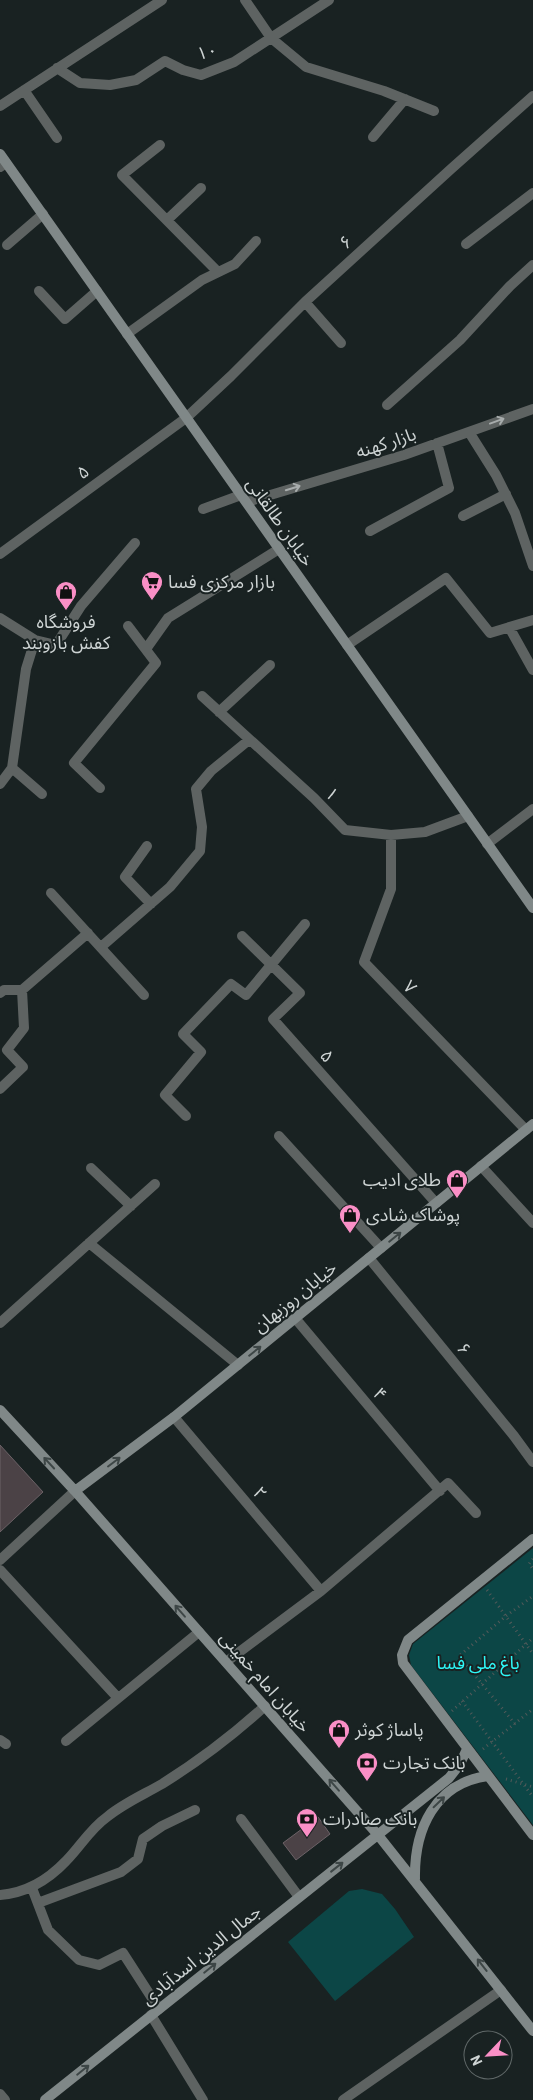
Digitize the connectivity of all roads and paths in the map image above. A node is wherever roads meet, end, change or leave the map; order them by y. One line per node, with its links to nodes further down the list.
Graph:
1 (162, 0): 5 (street)
2 (245, 0): 4 (street)
3 (329, 0): 4 (street, ۱۰)
4 (270, 38): 5 (street, ۱۰); 8 (street)
5 (57, 68): 6 (street)
6 (24, 90): 9 (street); 12 (street)
7 (533, 96): 27 (street, ۶)
8 (405, 99): 10 (street); 11 (street)
9 (0, 106)
10 (434, 111)
11 (373, 137)
12 (57, 138)
13 (160, 145): 19 (street)
14 (0, 154): 15 (street, خیابان طالقانی)
15 (3, 165): 18 (street, خیابان طالقانی)
16 (201, 188): 19 (street)
17 (533, 193): 21 (street)
18 (42, 214): 22 (street); 26 (street, خیابان طالقانی)
19 (167, 220): 24 (street)
20 (256, 241): 24 (street)
21 (466, 244)
22 (7, 245)
23 (533, 265): 30 (street)
24 (218, 272): 28 (street)
25 (39, 291): 26 (street)
26 (97, 291): 28 (street, خیابان طالقانی)
27 (305, 302): 29 (street); 32 (street, ۶)
28 (128, 334): 32 (street, خیابان طالقانی)
29 (340, 343)
30 (387, 405)
31 (533, 409): 33 (street, بازار کهنه, one-way to 31)
32 (186, 418): 36 (street, خیابان طالقانی); 42 (street, ۵)
33 (469, 432): 34 (street, بازار کهنه); 35 (street)
34 (437, 443): 36 (street, بازار کهنه, one-way to 34); 39 (street)
35 (506, 494): 38 (street); 43 (street)
36 (244, 499): 37 (street, بازار کهنه); 41 (street, خیابان طالقانی)
37 (203, 509)
38 (464, 516)
39 (370, 531)
40 (135, 543): 48 (street)
41 (279, 549): 49 (street, خیابان طالقانی); 50 (street)
42 (0, 554)
43 (533, 566)
44 (0, 618): 48 (street)
45 (533, 620): 47 (street)
46 (128, 626): 50 (street)
47 (509, 627): 49 (street); 52 (street)
48 (35, 640): 56 (street)
49 (347, 645): 61 (street, خیابان طالقانی)
50 (146, 649): 58 (street)
51 (270, 664): 54 (street)
52 (533, 670)
53 (202, 696): 54 (street, ۱)
54 (219, 712): 55 (street, ۱)
55 (249, 740): 62 (street, ۱); 66 (street)
56 (12, 768): 57 (street); 59 (street)
57 (0, 784)
58 (100, 788)
59 (42, 794)
60 (533, 809): 63 (street)
61 (468, 816): 62 (street, ۱); 63 (street, خیابان طالقانی)
62 (391, 835): 78 (street, ۷)
63 (488, 844): 67 (street, خیابان طالقانی)
64 (147, 846): 66 (street)
65 (51, 892): 69 (street)
66 (151, 904): 71 (street)
67 (533, 908)
68 (306, 924): 72 (street)
69 (88, 933): 71 (street); 73 (street)
70 (242, 936): 72 (street, ۵)
71 (101, 948): 75 (street)
72 (272, 965): 77 (street); 83 (street, ۵)
73 (22, 990): 74 (street); 76 (street)
74 (0, 994)
75 (144, 995)
76 (0, 1089)
77 (186, 1116)
78 (529, 1127): 80 (street, خیابان روزبهان)
79 (279, 1136): 87 (street)
80 (481, 1166): 83 (street, خیابان روزبهان); 85 (street)
81 (91, 1168): 84 (street)
82 (156, 1184): 84 (street)
83 (436, 1204): 87 (street, خیابان روزبهان, one-way to 83)
84 (131, 1206): 86 (street)
85 (533, 1224)
86 (89, 1243): 90 (street); 91 (street)
87 (381, 1248): 88 (street, خیابان روزبهان)
88 (369, 1258): 89 (street, خیابان روزبهان); 94 (street, ۶)
89 (295, 1318): 91 (street, خیابان روزبهان, one-way to 89); 95 (street, ۴)
90 (0, 1323)
91 (238, 1365): 93 (street, خیابان روزبهان)
92 (0, 1410): 96 (street, خیابان امام خمینی, one-way to 92)
93 (174, 1417): 96 (street, خیابان روزبهان, one-way to 93); 104 (street, ۲)
94 (533, 1462)
95 (440, 1491): 97 (street); 104 (street)
96 (75, 1492): 100 (street); 107 (street, خیابان امام خمینی, one-way to 96)
97 (476, 1513)
98 (533, 1539): 103 (street)
99 (533, 1559): 101 (path)
100 (0, 1560)
101 (533, 1569)
102 (0, 1570): 113 (street)
103 (480, 1582): 106 (path); 117 (street)
104 (321, 1591): 111 (street)
105 (533, 1596): 106 (path)
106 (506, 1616): 109 (path); 112 (path)
107 (199, 1632): 111 (street, خیابان امام خمینی); 113 (street)
108 (533, 1638): 109 (path)
109 (526, 1644): 110 (path); 112 (path)
110 (533, 1654)
111 (226, 1662): 115 (street, خیابان امام خمینی)
112 (481, 1683): 114 (path); 118 (path)
113 (118, 1698): 119 (street)
114 (462, 1701): 117 (path); 120 (path)
115 (265, 1706): 128 (street, خیابان امام خمینی, one-way to 115); 131 (street)
116 (533, 1709): 118 (path)
117 (444, 1718): 121 (street)
118 (515, 1724): 120 (path)
119 (66, 1741)
120 (494, 1742): 121 (path); 123 (path)
121 (470, 1752): 122 (street); 128 (street, جمال الدین اسدآبادی)
122 (488, 1776): 123 (path); 129 (street); 130 (street, one-way to 122)
123 (524, 1784): 124 (path); 125 (path)
124 (533, 1787)
125 (533, 1796)
126 (195, 1810): 134 (street)
127 (242, 1819): 133 (street)
128 (378, 1835): 130 (street, خیابان امام خمینی); 133 (street, جمال الدین اسدآبادی, one-way to 128)
129 (533, 1835)
130 (415, 1879): 135 (street, خیابان امام خمینی, one-way to 130)
131 (32, 1888): 132 (street); 134 (street)
132 (0, 1895)
133 (299, 1897): 136 (street, جمال الدین اسدآبادی, one-way to 133)
134 (38, 1903): 136 (street)
135 (501, 1990): 137 (street, خیابان امام خمینی); 139 (street)
136 (155, 2012): 141 (street, جمال الدین اسدآبادی, one-way to 136); 142 (street)
137 (533, 2031)
138 (0, 2094): 140 (street)
139 (357, 2096): 143 (street)
140 (4, 2100)
141 (45, 2100)
142 (203, 2100)
143 (343, 2100)

